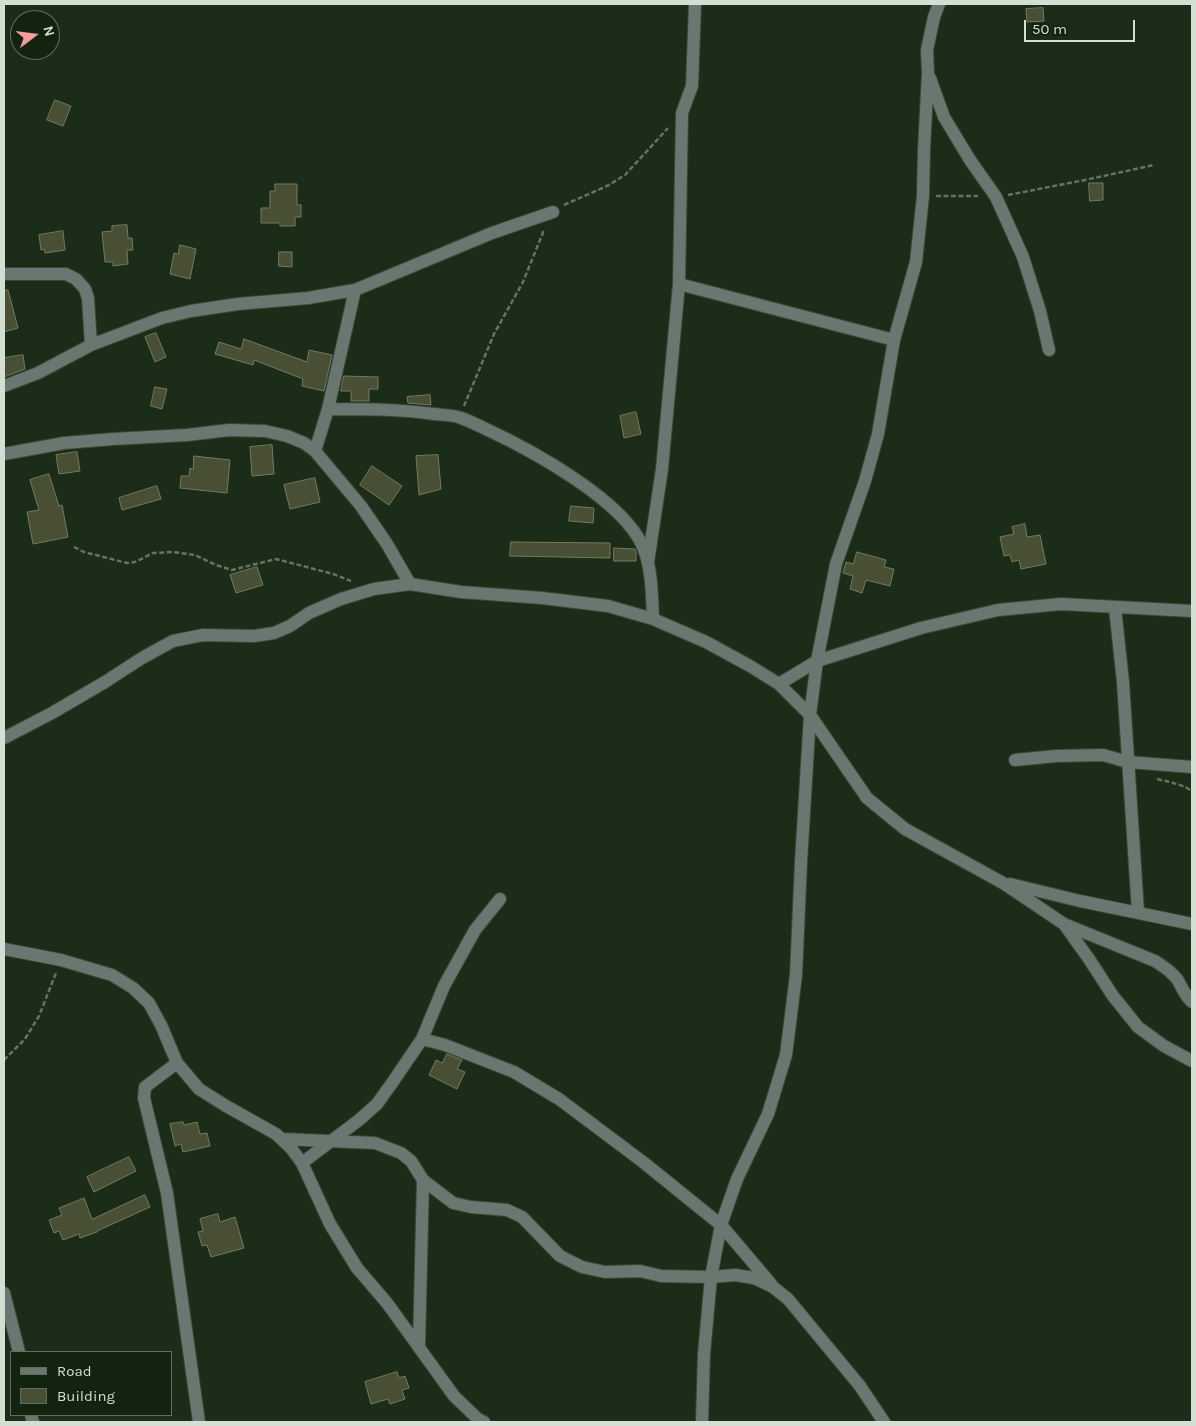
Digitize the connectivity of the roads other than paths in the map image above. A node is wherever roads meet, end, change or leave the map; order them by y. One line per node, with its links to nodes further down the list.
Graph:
1 (695, 4): 6 (street)
2 (939, 4): 3 (street)
3 (928, 73): 8 (street); 10 (street)
4 (553, 212): 7 (street)
5 (4, 274): 9 (street)
6 (680, 284): 8 (street); 15 (street)
7 (355, 290): 9 (street); 12 (street)
8 (894, 340): 20 (street)
9 (91, 345): 11 (street)
10 (1049, 350)
11 (4, 386)
12 (328, 409): 13 (street); 15 (street)
13 (315, 451): 14 (street); 16 (street)
14 (4, 454)
15 (648, 562): 19 (street)
16 (410, 584): 19 (street); 23 (street)
17 (1115, 608): 18 (street); 20 (street); 25 (street)
18 (1192, 611)
19 (653, 619): 21 (street)
20 (817, 661): 21 (street); 22 (street)
21 (778, 684): 22 (street)
22 (810, 715): 27 (street); 41 (street)
23 (4, 738)
24 (1015, 760): 25 (street)
25 (1128, 762): 26 (street); 29 (street)
26 (1192, 767)
27 (1003, 883): 29 (street); 30 (street)
28 (500, 899): 34 (street)
29 (1138, 912): 31 (street)
30 (1064, 924): 33 (street); 35 (street)
31 (1192, 924)
32 (4, 949): 36 (street)
33 (1192, 1002)
34 (422, 1039): 38 (street); 41 (street)
35 (1192, 1061)
36 (177, 1063): 37 (street); 47 (street)
37 (282, 1139): 38 (street); 39 (street)
38 (330, 1141): 39 (street); 40 (street)
39 (302, 1163): 45 (street)
40 (423, 1180): 42 (street); 45 (street)
41 (721, 1225): 42 (street); 43 (street)
42 (710, 1276): 43 (street); 49 (street)
43 (774, 1287): 50 (street)
44 (4, 1293): 46 (street)
45 (419, 1346): 48 (street)
46 (19, 1351)
47 (198, 1420)
48 (484, 1422)
49 (702, 1422)
50 (884, 1422)

